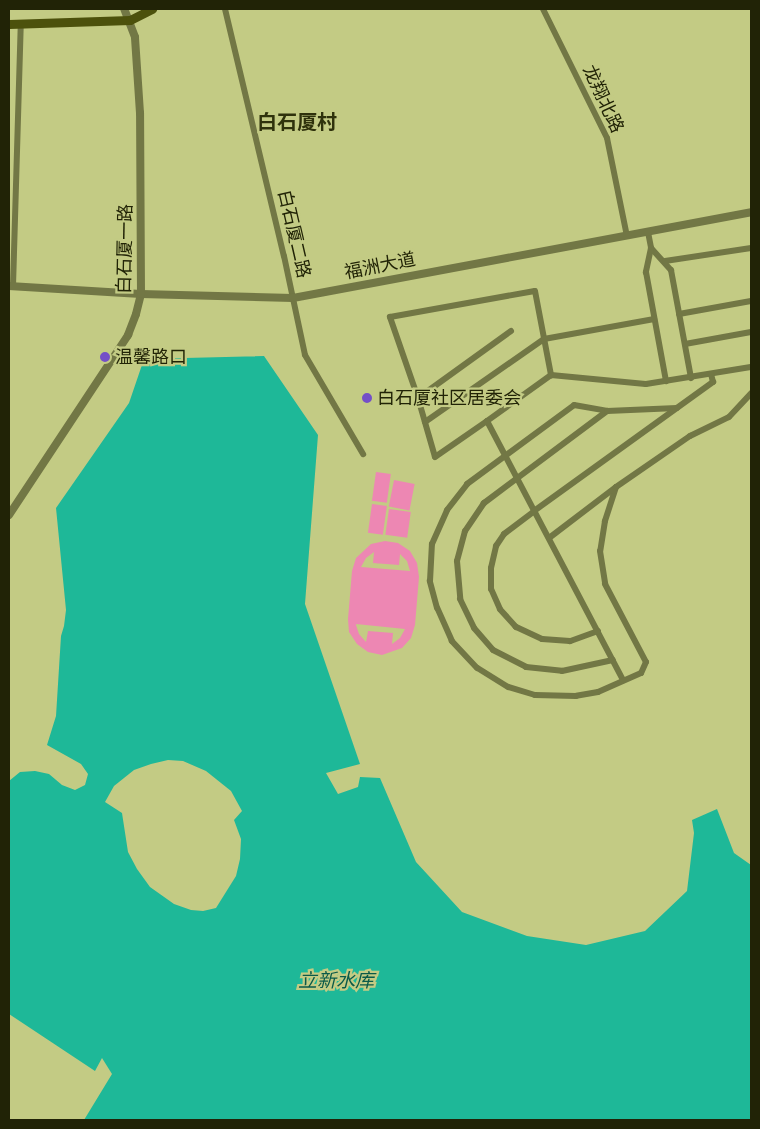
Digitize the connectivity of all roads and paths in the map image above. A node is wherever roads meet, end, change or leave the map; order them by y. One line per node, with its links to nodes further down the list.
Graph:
1 (124, 9): 5 (street, 白石厦一路)
2 (152, 9): 5 (main road)
3 (225, 9): 16 (street, 白石厦二路)
4 (543, 9): 10 (street, 龙翔北路)
5 (130, 20): 7 (main road); 15 (street, 白石厦一路)
6 (9, 24): 7 (main road)
7 (21, 24): 14 (street)
8 (751, 212): 9 (street, 福洲大道)
9 (648, 232): 10 (street, 福洲大道); 11 (street)
10 (627, 236): 16 (street, 福洲大道)
11 (651, 248): 13 (street); 19 (street)
12 (751, 248): 13 (street)
13 (665, 261): 18 (street)
14 (11, 286): 15 (street, 福洲大道)
15 (141, 294): 16 (street, 福洲大道); 40 (street, 白石厦一路)
16 (293, 298): 35 (street, 白石厦二路)
17 (751, 301): 18 (street)
18 (679, 314): 23 (street)
19 (654, 319): 22 (street); 28 (street)
20 (511, 331): 30 (street)
21 (751, 332): 23 (street)
22 (544, 339): 26 (street); 30 (street); 34 (street)
23 (685, 344): 27 (street)
24 (751, 367): 25 (street)
25 (710, 374): 27 (street); 31 (street)
26 (552, 375): 28 (street); 33 (street)
27 (691, 378): 28 (street)
28 (666, 381)
29 (751, 393): 38 (street)
30 (418, 398): 34 (street)
31 (677, 408): 32 (street); 39 (street)
32 (607, 411): 36 (street); 37 (street)
33 (487, 421): 34 (street); 36 (street)
34 (425, 422)
35 (363, 454)
36 (504, 455): 37 (street); 44 (street)
37 (516, 477): 39 (street); 43 (street)
38 (616, 487): 41 (street); 44 (street)
39 (534, 511): 41 (street); 42 (street)
40 (9, 515)
41 (549, 538): 42 (street)
42 (598, 631): 43 (street)
43 (613, 660): 44 (street)
44 (623, 680)

